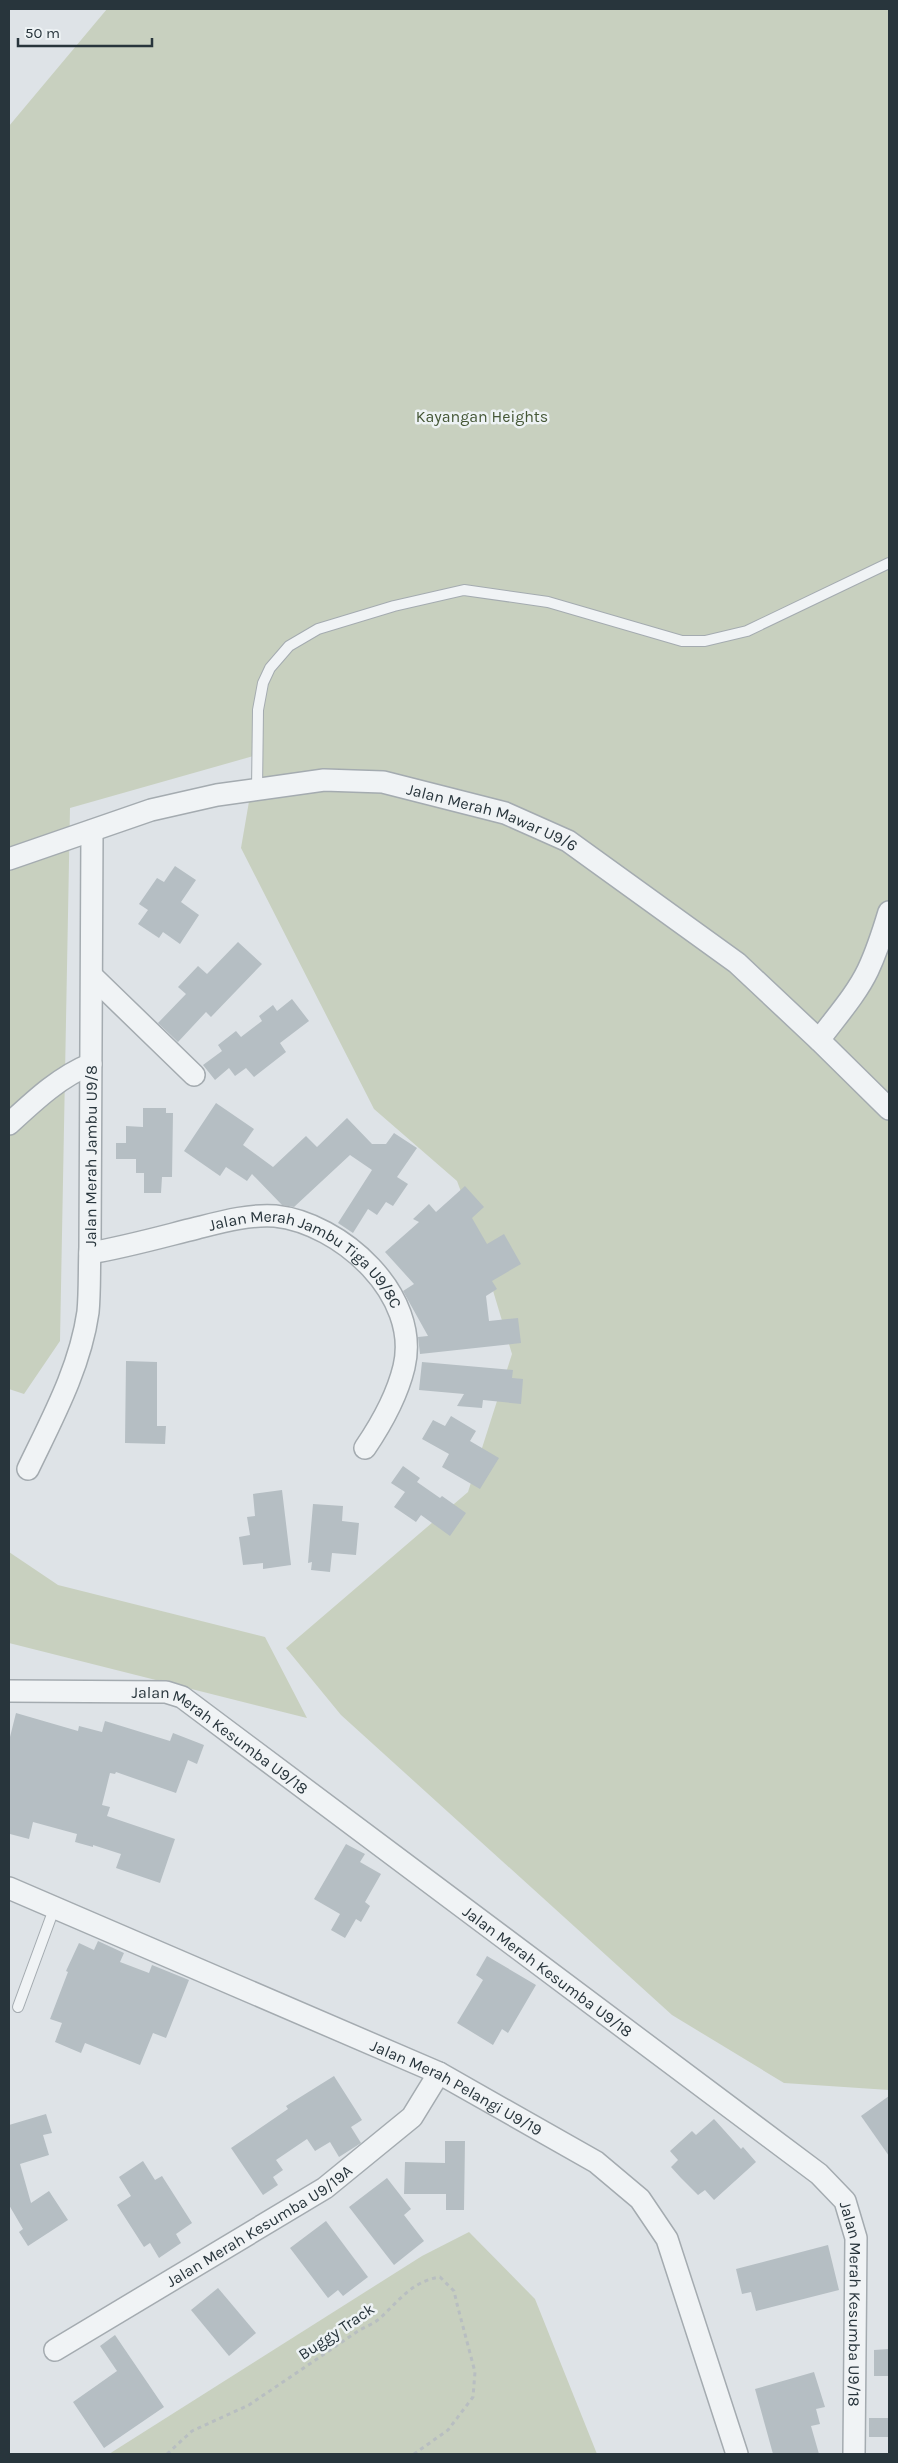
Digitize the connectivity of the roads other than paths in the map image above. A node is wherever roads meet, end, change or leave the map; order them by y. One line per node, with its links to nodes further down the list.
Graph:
1 (889, 563): 2 (lane)
2 (257, 790): 3 (street, Jalan Merah Mawar U9/6); 7 (street, Jalan Merah Mawar U9/6)
3 (92, 831): 4 (street, Jalan Merah Mawar U9/6); 6 (street, Jalan Merah Jambu U9/8)
4 (9, 859)
5 (889, 912): 7 (street)
6 (92, 976): 8 (street, Jalan Merah Jambu U9/8); 9 (street)
7 (820, 1040): 10 (street, Jalan Merah Mawar U9/6)
8 (91, 1064): 11 (street); 12 (street, Jalan Merah Jambu U9/8)
9 (194, 1075)
10 (889, 1109)
11 (9, 1124)
12 (90, 1253): 13 (street, Jalan Merah Jambu Tiga U9/8C); 14 (street, Jalan Merah Jambu U9/8)
13 (365, 1448)
14 (28, 1469)
15 (9, 1691): 22 (street, Jalan Merah Kesumba U9/18)
16 (9, 1888): 17 (street, Jalan Merah Pelangi U9/19)
17 (54, 1909): 18 (lane); 19 (street, Jalan Merah Pelangi U9/19)
18 (18, 2008)
19 (439, 2074): 20 (street, Jalan Merah Kesumba U9/19A); 21 (street, Jalan Merah Pelangi U9/19)
20 (55, 2350)
21 (737, 2454)
22 (854, 2454)

